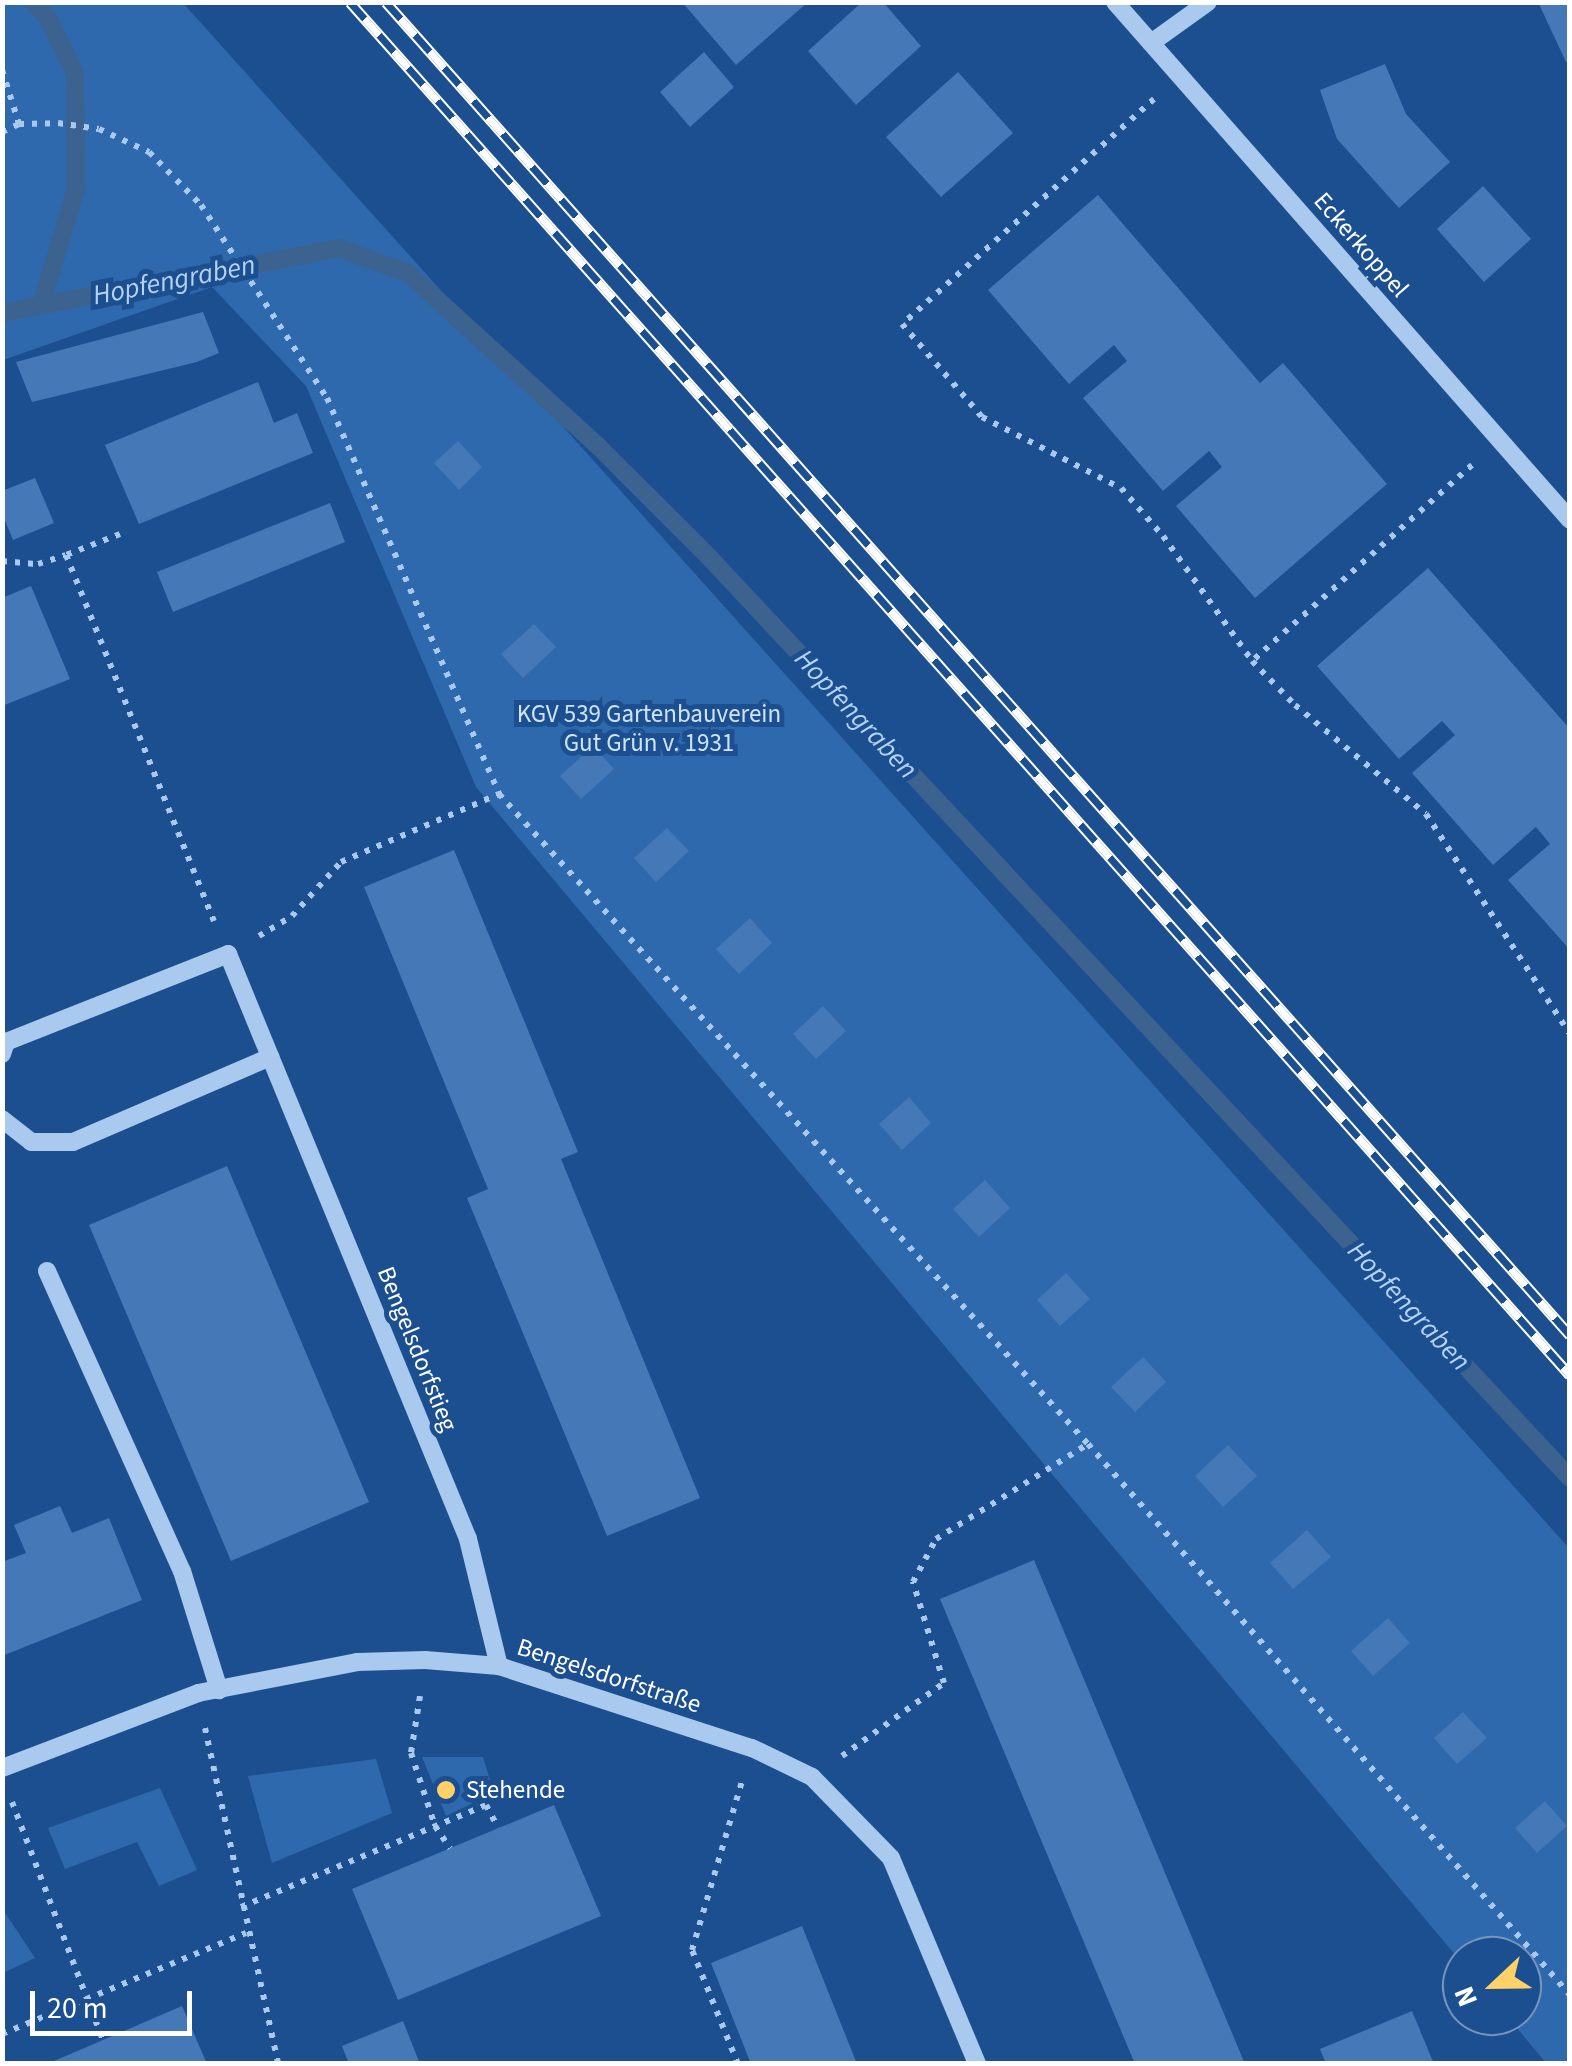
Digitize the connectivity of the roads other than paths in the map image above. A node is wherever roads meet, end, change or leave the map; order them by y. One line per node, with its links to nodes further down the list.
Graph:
1 (1115, 2): 3 (street, Eckerkoppel)
2 (1208, 2): 3 (street)
3 (1150, 43): 4 (street, Eckerkoppel)
4 (1570, 520)
5 (2, 1054): 6 (street, Bengelsdorfstieg)
6 (270, 1057): 7 (street); 9 (street, Bengelsdorfstieg)
7 (2, 1119)
8 (47, 1270): 10 (street)
9 (499, 1666): 10 (street, Bengelsdorfstraße); 12 (street, Bengelsdorfstraße)
10 (219, 1690): 11 (street, Bengelsdorfstraße)
11 (2, 1768)
12 (976, 2064)

